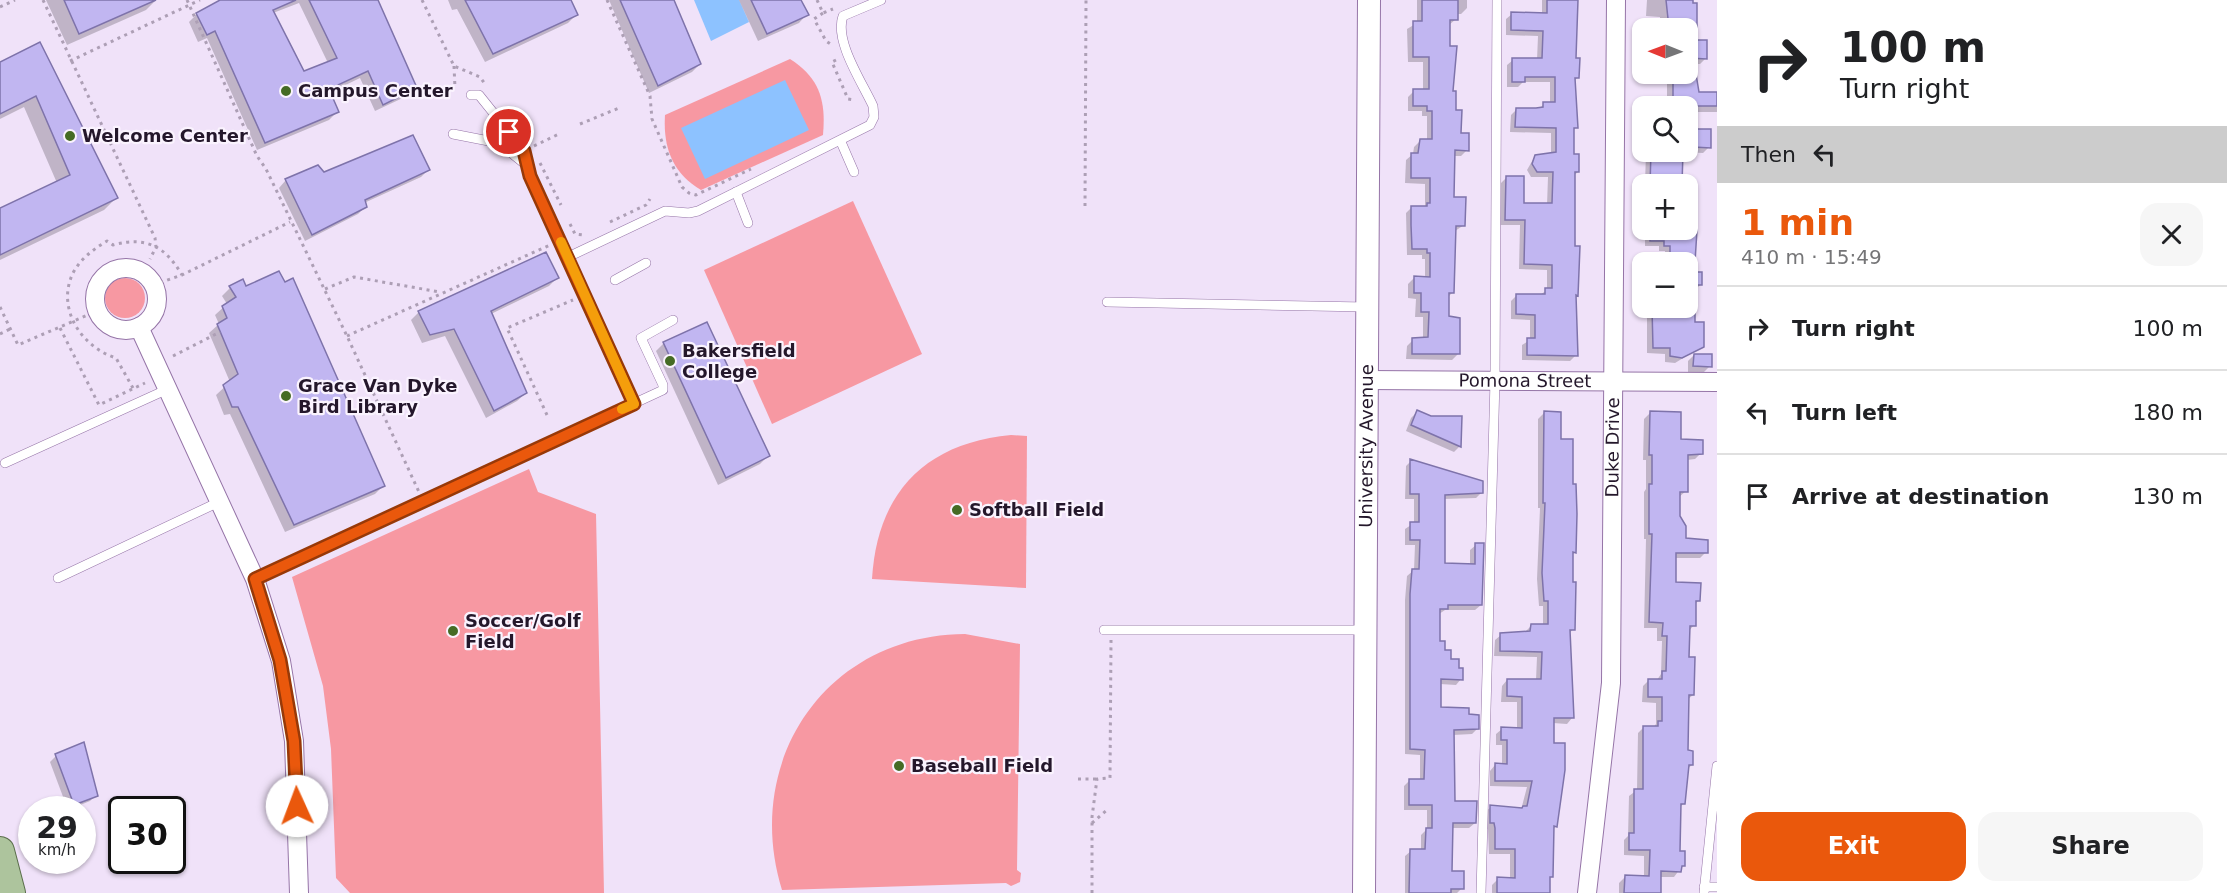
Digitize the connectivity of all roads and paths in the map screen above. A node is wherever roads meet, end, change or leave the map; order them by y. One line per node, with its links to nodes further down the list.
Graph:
1 (15, 0): 13 (path)
2 (43, 0): 16 (path)
3 (187, 0): 12 (path)
4 (200, 0): 12 (path)
5 (608, 0): 28 (path)
6 (817, 0): 15 (path)
7 (881, 0): 25 (lane)
8 (1086, 0): 32 (path)
9 (1369, 0): 51 (street, University Avenue)
10 (1497, 0): 63 (lane)
11 (1616, 0): 64 (street, Duke Drive)
12 (190, 5): 16 (path); 33 (path)
13 (0, 7)
14 (833, 9): 15 (path)
15 (823, 13): 21 (path)
16 (70, 61): 38 (path)
17 (454, 66): 18 (path)
18 (455, 88)
19 (471, 95): 27 (lane)
20 (619, 108): 22 (path)
21 (860, 108)
22 (580, 124)
23 (561, 133): 26 (path)
24 (453, 134): 27 (lane)
25 (841, 142): 29 (lane); 30 (lane)
26 (532, 147)
27 (525, 164): 40 (lane)
28 (760, 165)
29 (854, 172)
30 (736, 192): 35 (lane); 40 (lane)
31 (650, 199): 34 (path)
32 (1085, 206)
33 (291, 221): 43 (path); 46 (path)
34 (609, 223)
35 (748, 223)
36 (570, 224): 37 (path)
37 (590, 232)
38 (156, 247): 41 (path); 43 (path); 54 (path)
39 (553, 253): 48 (path)
40 (568, 257): 69 (lane)
41 (150, 259)
42 (646, 263): 44 (lane)
43 (182, 275): 45 (path)
44 (615, 280)
45 (153, 285): 52 (street); 55 (street)
46 (325, 289): 48 (path); 60 (path)
47 (570, 290): 70 (path)
48 (442, 292): 60 (path)
49 (1107, 302): 51 (lane)
50 (0, 307): 57 (path)
51 (1367, 307): 62 (street, University Avenue)
52 (97, 311): 54 (path); 55 (street)
53 (673, 320): 69 (lane)
54 (73, 322): 56 (path); 67 (path)
55 (139, 327): 68 (street)
56 (60, 328): 57 (path); 67 (path)
57 (10, 329): 59 (path)
58 (220, 332): 61 (path)
59 (0, 334)
60 (347, 336): 72 (path)
61 (172, 356)
62 (1367, 380): 63 (street, Pomona Street); 77 (street, University Avenue)
63 (1495, 380): 64 (street, Pomona Street); 90 (lane)
64 (1614, 381): 66 (street, Pomona Street); 91 (street, Duke Drive)
65 (145, 382): 67 (path)
66 (1717, 382)
67 (133, 388)
68 (168, 389): 71 (lane); 73 (street)
69 (634, 404): 72 (lane)
70 (547, 415)
71 (5, 463)
72 (423, 500): 75 (lane)
73 (220, 501): 74 (lane); 75 (street)
74 (58, 578)
75 (255, 579): 87 (street)
76 (1108, 630): 77 (lane); 80 (path)
77 (1366, 630): 89 (street, University Avenue)
78 (1717, 766): 85 (lane)
79 (1078, 779): 80 (path)
80 (1097, 779): 82 (path)
81 (1107, 810): 82 (path)
82 (1092, 823): 88 (path)
83 (0, 851): 86 (main road)
84 (1717, 887): 85 (lane)
85 (1704, 890)
86 (11, 893)
87 (299, 893)
88 (1092, 893)
89 (1364, 893)
90 (1481, 893)
91 (1587, 893)

